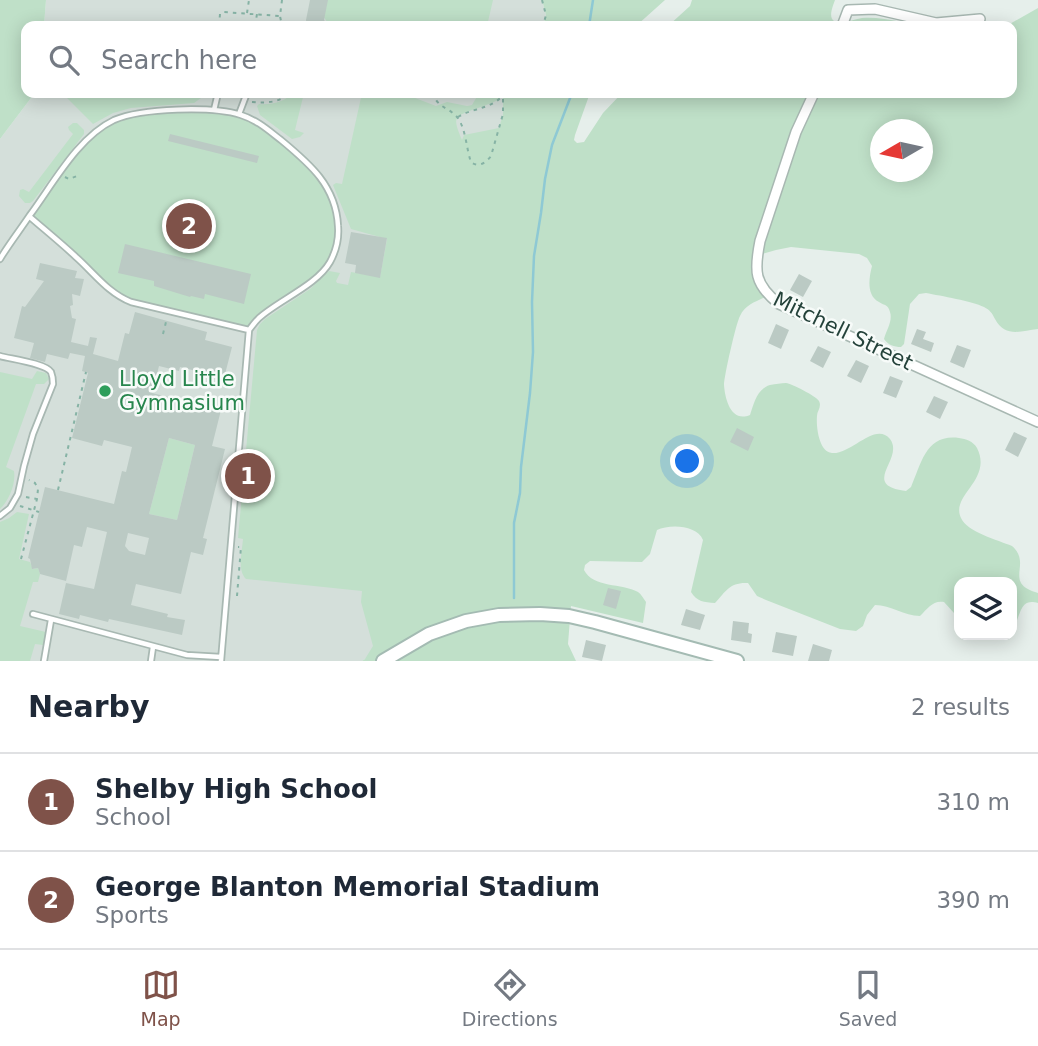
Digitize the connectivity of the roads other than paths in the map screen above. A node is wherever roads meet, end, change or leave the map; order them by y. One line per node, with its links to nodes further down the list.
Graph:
1 (848, 5): 3 (street)
2 (980, 19): 4 (street)
3 (927, 21)
4 (958, 21)
5 (217, 98): 8 (lane)
6 (245, 98): 9 (lane)
7 (812, 98): 14 (street, Mitchell Street)
8 (214, 110): 9 (lane); 10 (lane)
9 (239, 114): 12 (lane)
10 (30, 217): 11 (lane); 12 (lane)
11 (0, 259)
12 (249, 330): 19 (lane)
13 (0, 356): 15 (lane)
14 (1038, 422)
15 (0, 516)
16 (33, 614): 17 (lane)
17 (51, 620): 18 (lane); 20 (lane)
18 (153, 648): 19 (lane); 21 (lane)
19 (221, 659)
20 (44, 661)
21 (150, 661)
22 (383, 661): 23 (main road)
23 (737, 661)

